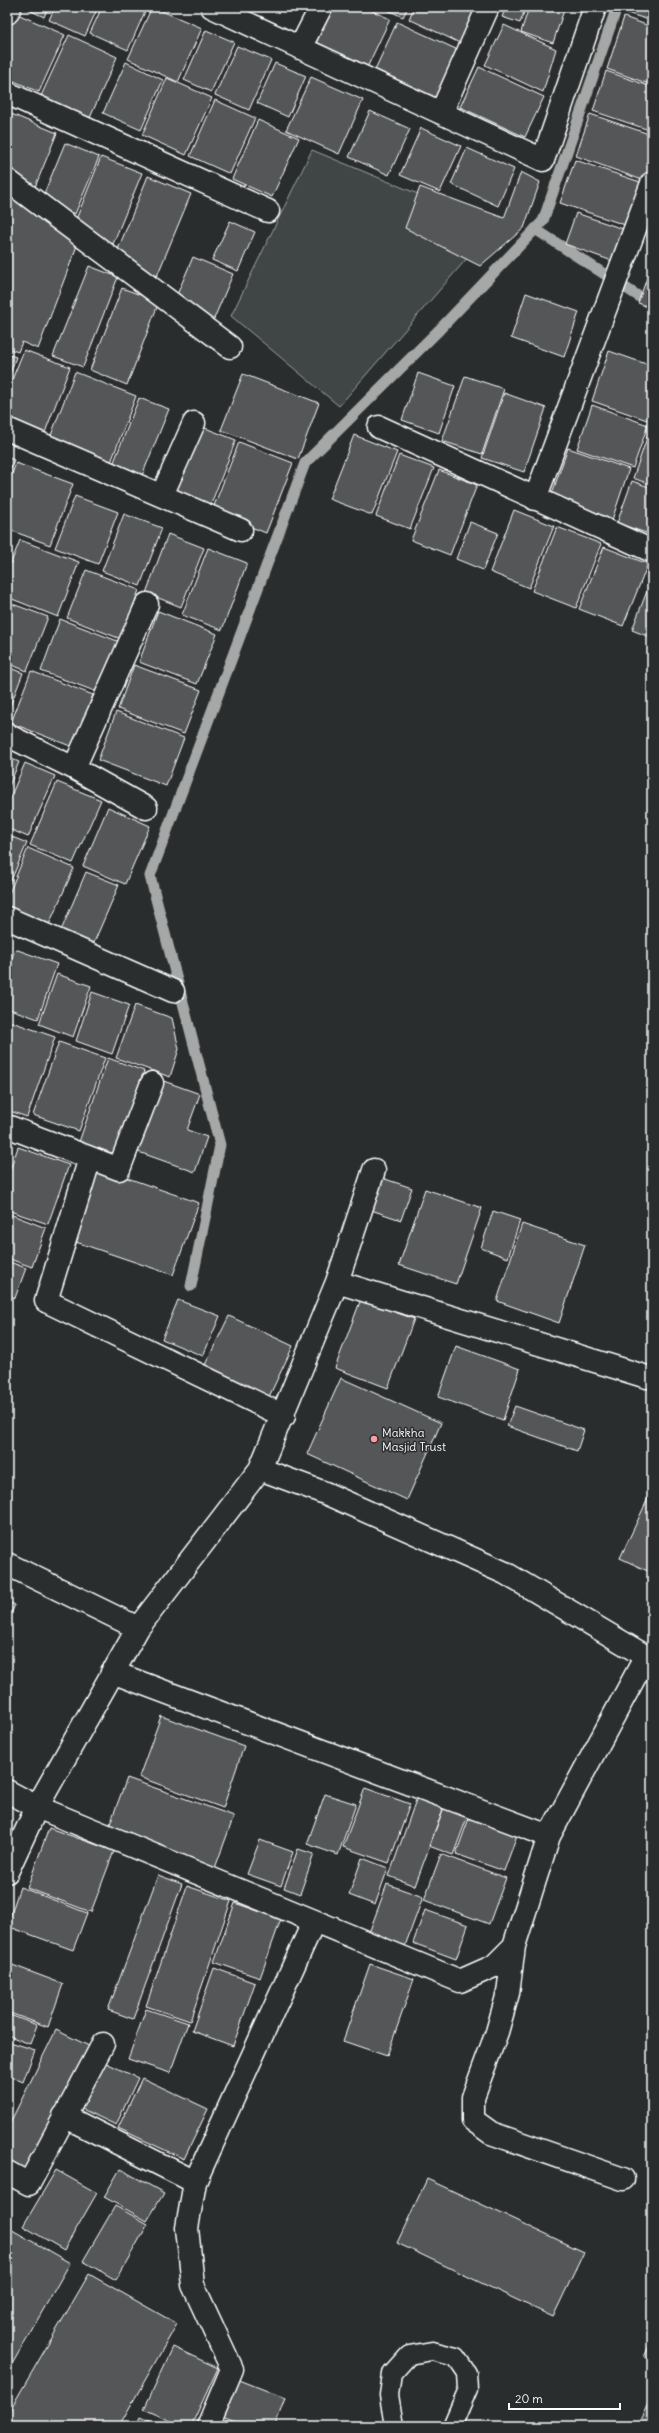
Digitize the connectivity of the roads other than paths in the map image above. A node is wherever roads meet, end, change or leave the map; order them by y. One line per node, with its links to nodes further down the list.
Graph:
1 (10, 7): 6 (street)
2 (212, 7): 7 (street)
3 (322, 7): 7 (street)
4 (488, 7): 9 (street)
5 (595, 7): 9 (street)
6 (7, 13)
7 (300, 48): 9 (street)
8 (8, 95): 12 (street)
9 (441, 113)
10 (7, 180): 13 (street)
11 (652, 184): 18 (street)
12 (268, 211)
13 (230, 347)
14 (194, 423): 17 (street)
15 (379, 427): 18 (street)
16 (7, 429): 17 (street)
17 (162, 495): 19 (street)
18 (535, 499): 20 (street)
19 (241, 530)
20 (652, 551)
21 (147, 604): 23 (street)
22 (7, 735): 23 (street)
23 (74, 768): 24 (street)
24 (146, 808)
25 (7, 918): 26 (street)
26 (173, 991)
27 (152, 1082): 29 (street)
28 (7, 1126): 29 (street)
29 (90, 1158): 33 (street)
30 (374, 1170): 31 (street)
31 (338, 1282): 32 (street); 33 (street)
32 (647, 1377)
33 (284, 1416): 34 (street)
34 (260, 1469): 36 (street); 37 (street)
35 (7, 1564): 36 (street)
36 (138, 1628): 38 (street)
37 (648, 1659): 41 (street)
38 (112, 1672): 40 (street); 41 (street)
39 (7, 1791): 40 (street)
40 (37, 1807): 42 (street); 43 (street)
41 (549, 1836): 44 (street)
42 (7, 1872)
43 (314, 1920): 44 (street); 49 (street)
44 (514, 1946): 48 (street)
45 (103, 2044): 46 (street)
46 (64, 2116): 47 (street); 49 (street)
47 (7, 2172)
48 (623, 2178)
49 (195, 2182): 50 (street)
50 (208, 2426)
51 (394, 2426): 52 (lane)
52 (452, 2426)

